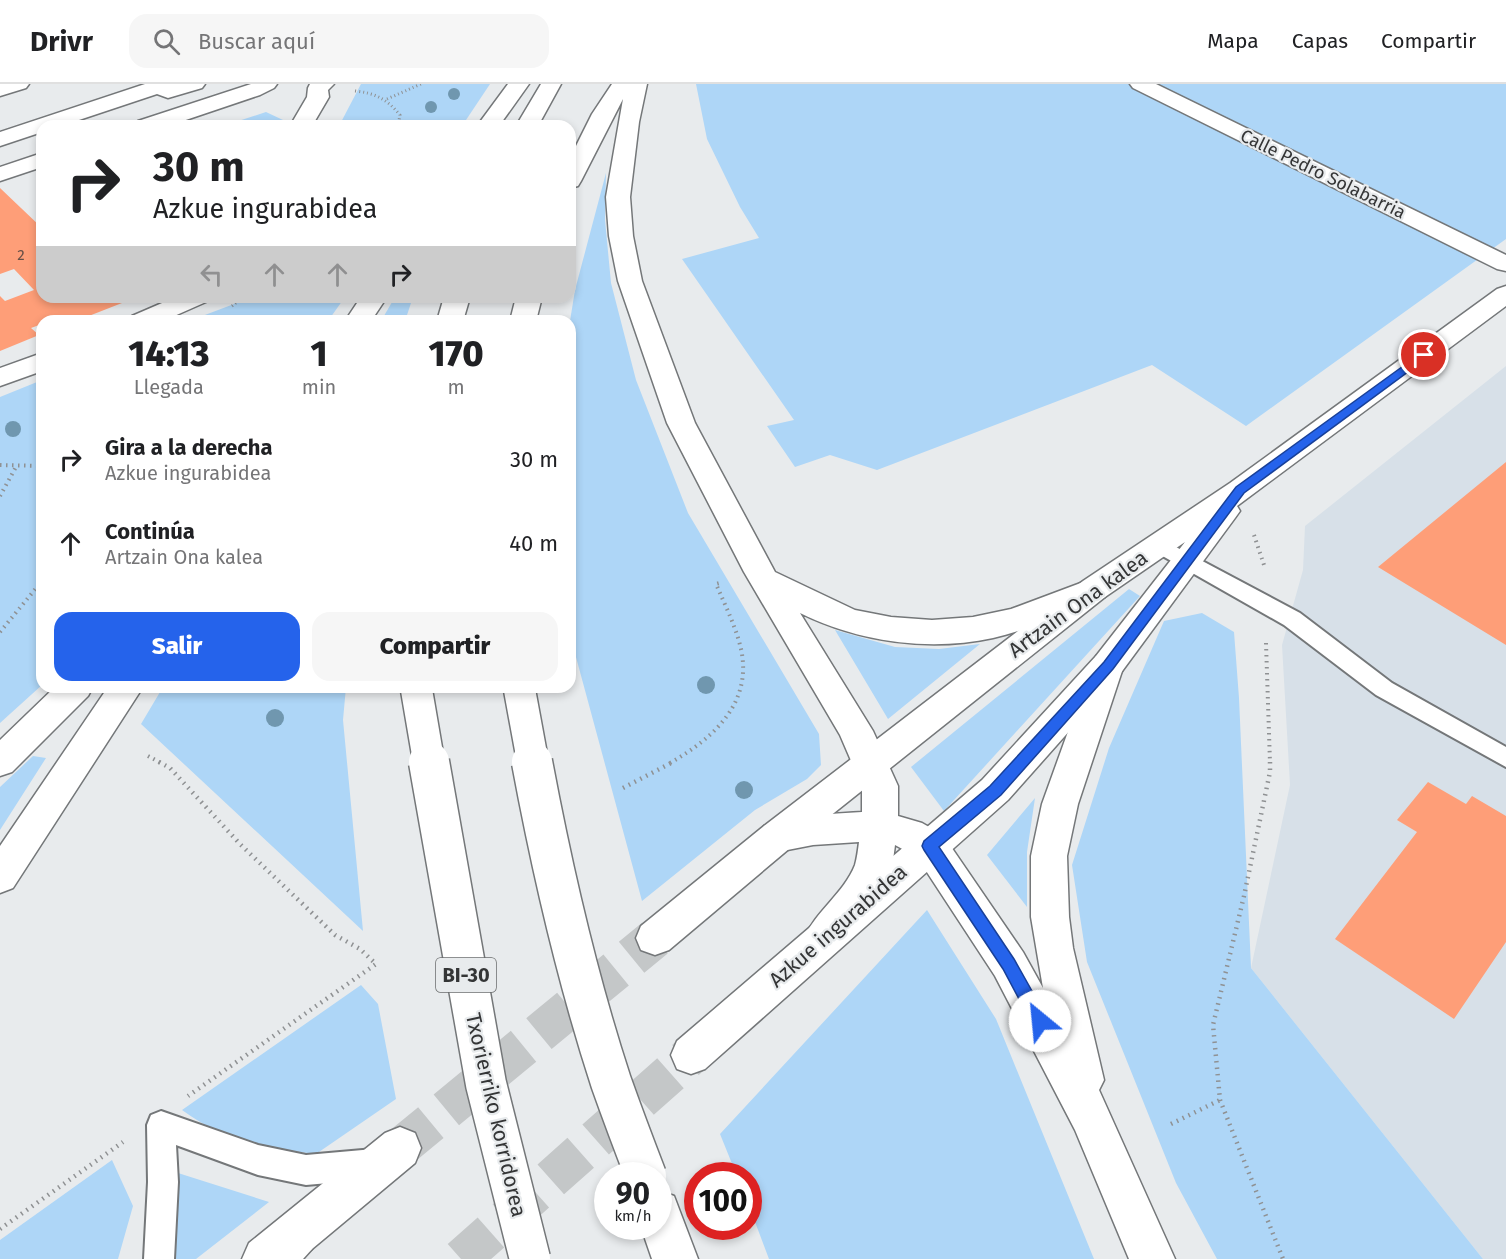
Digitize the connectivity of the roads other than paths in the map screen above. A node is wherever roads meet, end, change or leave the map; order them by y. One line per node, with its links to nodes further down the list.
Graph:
1 (19, 84): 11 (main road)
2 (195, 84): 12 (main road)
3 (283, 84): 10 (main road)
4 (519, 84): 15 (main road)
5 (551, 84): 16 (main road)
6 (622, 84): 20 (main road)
7 (637, 84): 31 (main road)
8 (1140, 84): 22 (main road, Calle Pedro Solabarria)
9 (314, 85): 14 (main road)
10 (260, 87): 13 (main road)
11 (0, 90)
12 (57, 120)
13 (164, 120)
14 (304, 120)
15 (492, 120)
16 (530, 120)
17 (36, 127): 18 (main road)
18 (0, 139)
19 (36, 162): 21 (main road)
20 (576, 169)
21 (0, 174)
22 (1506, 264)
23 (1506, 294): 28 (main road, Artzain Ona kalea)
24 (182, 303): 25 (main road)
25 (155, 315)
26 (36, 363): 27 (main road)
27 (0, 378)
28 (1240, 490): 29 (main road, Artzain Ona kalea); 30 (main road, Artzain Ona kalea)
29 (1159, 545): 30 (lane); 32 (main road, Artzain Ona kalea)
30 (1188, 561): 33 (main road, Artzain Ona kalea); 38 (lane)
31 (761, 575): 32 (main road); 40 (main road)
32 (1094, 589): 40 (main road, Artzain Ona kalea)
33 (1108, 665): 43 (main road, Azkue ingurabidea); 48 (main road)
34 (70, 693): 39 (main road)
35 (122, 693): 44 (main road)
36 (417, 693): 54 (main road, Txorierriko korridorea / BI-30, bridge)
37 (520, 693): 50 (main road, bridge)
38 (1506, 758)
39 (0, 762)
40 (871, 763): 41 (main road); 42 (main road)
41 (880, 826): 42 (main road); 43 (main road); 46 (main road)
42 (777, 837): 45 (main road)
43 (930, 846): 46 (main road, Azkue ingurabidea); 48 (main road)
44 (0, 877)
45 (655, 938)
46 (823, 938): 47 (main road, Azkue ingurabidea)
47 (692, 1055)
48 (1091, 1117): 56 (main road)
49 (391, 1156): 52 (main road); 53 (lane)
50 (641, 1162)
51 (668, 1240): 55 (main road)
52 (278, 1250)
53 (159, 1259)
54 (530, 1259)
55 (675, 1259)
56 (1152, 1259)

